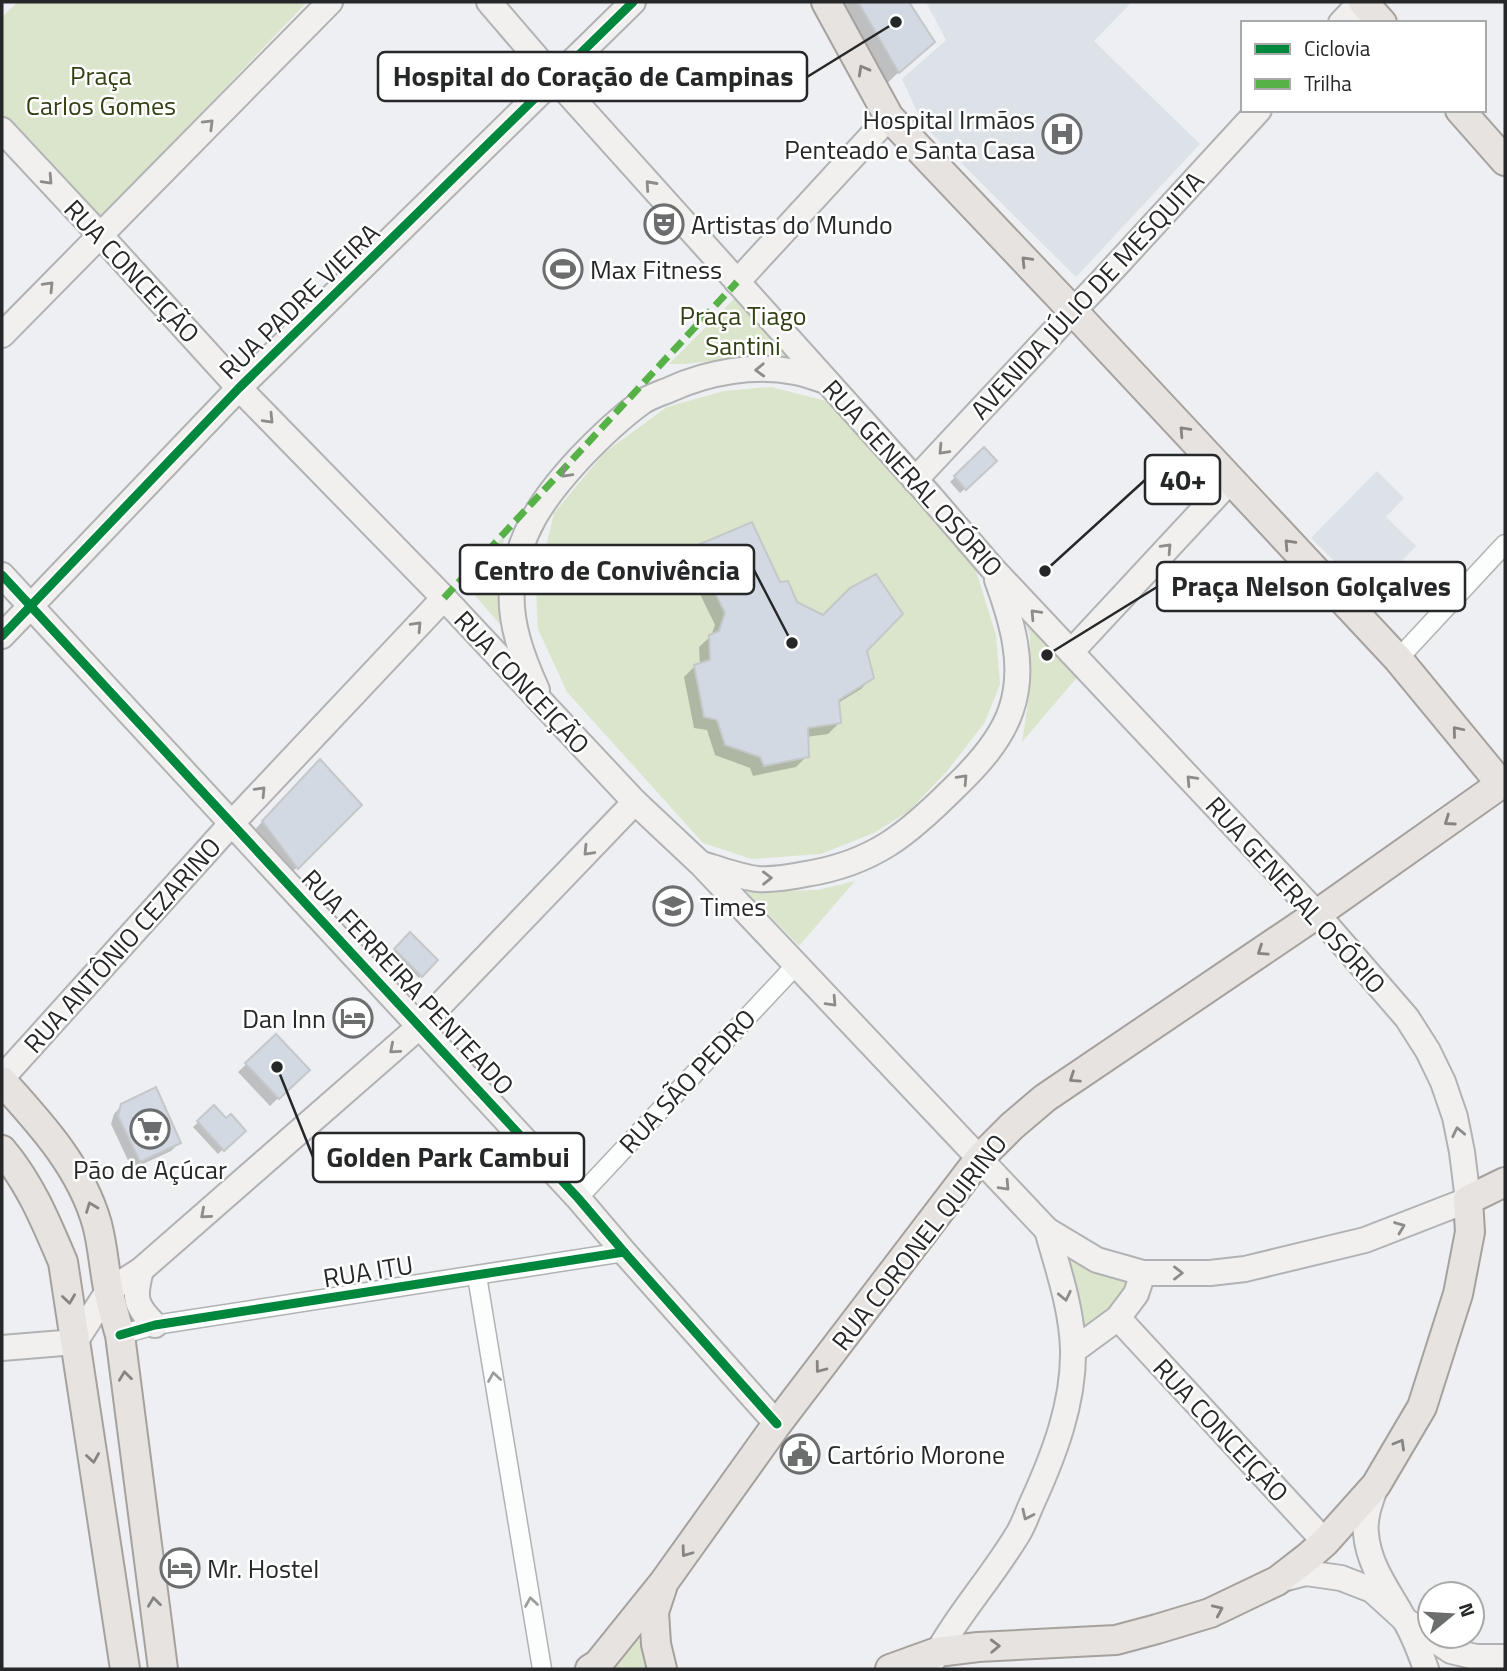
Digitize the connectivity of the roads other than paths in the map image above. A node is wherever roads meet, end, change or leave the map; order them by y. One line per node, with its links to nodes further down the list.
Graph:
1 (330, 2): 14 (main road, one-way to 1)
2 (489, 2): 8 (main road, RUA GENERAL OSÓRIO)
3 (633, 2): 8 (main road, RUA PADRE VIEIRA)
4 (826, 2): 11 (main road, one-way to 4)
5 (1362, 2): 6 (main road); 7 (main road)
6 (1343, 21)
7 (1380, 21)
8 (556, 80): 15 (main road, RUA GENERAL OSÓRIO, one-way to 8); 19 (main road, RUA PADRE VIEIRA)
9 (1257, 112): 16 (main road, AVENIDA JÚLIO DE MESQUITA)
10 (1462, 112): 13 (main road)
11 (889, 117): 15 (main road); 16 (main road, one-way to 11)
12 (2, 131): 14 (main road, RUA CONCEIÇÃO, one-way to 14)
13 (1505, 161)
14 (100, 235): 17 (main road, one-way to 14); 19 (main road, RUA CONCEIÇÃO)
15 (737, 282): 18 (main road, RUA GENERAL OSÓRIO)
16 (1073, 311): 20 (main road, AVENIDA JÚLIO DE MESQUITA, one-way to 20); 21 (main road, one-way to 16)
17 (2, 335)
18 (827, 381): 20 (main road, RUA GENERAL OSÓRIO); 30 (main road, one-way to 30)
19 (239, 388): 25 (main road, RUA CONCEIÇÃO, one-way to 25); 26 (main road, RUA PADRE VIEIRA)
20 (915, 480): 23 (main road, RUA GENERAL OSÓRIO)
21 (1230, 481): 28 (main road, one-way to 21); 29 (main road, one-way to 21)
22 (1505, 544): 29 (street)
23 (992, 568): 28 (main road, RUA GENERAL OSÓRIO, one-way to 23); 34 (main road, one-way to 23)
24 (2, 575): 26 (main road, RUA FERREIRA PENTEADO)
25 (443, 598): 30 (main road, RUA CONCEIÇÃO); 33 (main road, RUA ANTÔNIO CEZARINO, one-way to 25)
26 (30, 606): 27 (main road, RUA PADRE VIEIRA); 33 (main road, RUA FERREIRA PENTEADO)
27 (2, 636)
28 (1071, 652): 35 (main road, RUA GENERAL OSÓRIO, one-way to 28)
29 (1398, 659): 31 (main road, one-way to 29)
30 (545, 708): 32 (main road, RUA CONCEIÇÃO)
31 (1503, 783): 35 (main road, RUA CORONEL QUIRINO, one-way to 35)
32 (635, 802): 34 (main road, RUA CONCEIÇÃO); 37 (main road, one-way to 37)
33 (232, 823): 37 (main road, RUA FERREIRA PENTEADO); 38 (main road, RUA ANTÔNIO CEZARINO)
34 (701, 864): 36 (main road, RUA CONCEIÇÃO)
35 (1317, 914): 40 (main road, RUA CORONEL QUIRINO, one-way to 40); 43 (main road, RUA GENERAL OSÓRIO, one-way to 35)
36 (796, 965): 40 (main road, RUA CONCEIÇÃO, one-way to 40); 42 (street, RUA SÃO PEDRO)
37 (421, 1026): 42 (main road, RUA FERREIRA PENTEADO); 46 (main road, one-way to 46)
38 (2, 1079): 49 (main road, one-way to 38)
39 (2, 1150): 53 (main road, one-way to 53)
40 (979, 1158): 44 (main road, RUA CONCEIÇÃO, one-way to 44); 56 (main road, RUA CORONEL QUIRINO, one-way to 56)
41 (1505, 1182): 43 (main road)
42 (578, 1198): 45 (main road, RUA FERREIRA PENTEADO)
43 (1468, 1200): 47 (main road, one-way to 43); 57 (main road, RUA GENERAL OSÓRIO, one-way to 43)
44 (1047, 1230): 47 (main road); 55 (main road, one-way to 55)
45 (624, 1252): 48 (street, RUA ITU); 56 (main road, RUA FERREIRA PENTEADO)
46 (141, 1270): 49 (main road); 51 (main road)
47 (1143, 1273): 50 (main road)
48 (477, 1276): 51 (street, RUA ITU); 66 (street, one-way to 48)
49 (108, 1291): 52 (main road); 53 (main road)
50 (1118, 1318): 55 (main road); 58 (main road, RUA CONCEIÇÃO)
51 (155, 1325): 52 (street, RUA ITU)
52 (120, 1335): 65 (main road, one-way to 52)
53 (75, 1342): 54 (main road); 64 (main road, one-way to 64)
54 (2, 1348)
55 (1073, 1351): 63 (main road, one-way to 63)
56 (778, 1424): 60 (main road, RUA CORONEL QUIRINO, one-way to 60)
57 (1376, 1485): 58 (main road, RUA GENERAL OSÓRIO); 61 (main road)
58 (1325, 1542): 59 (main road, RUA GENERAL OSÓRIO)
59 (1277, 1581): 61 (main road); 63 (main road, RUA GENERAL OSÓRIO, one-way to 59)
60 (664, 1582): 67 (main road, RUA CORONEL QUIRINO); 68 (main road)
61 (1405, 1620): 62 (main road); 70 (main road)
62 (1505, 1657)
63 (933, 1661): 69 (main road, RUA GENERAL OSÓRIO)
64 (125, 1669)
65 (163, 1669)
66 (542, 1669)
67 (590, 1669)
68 (662, 1669)
69 (890, 1669)
70 (1426, 1669)

